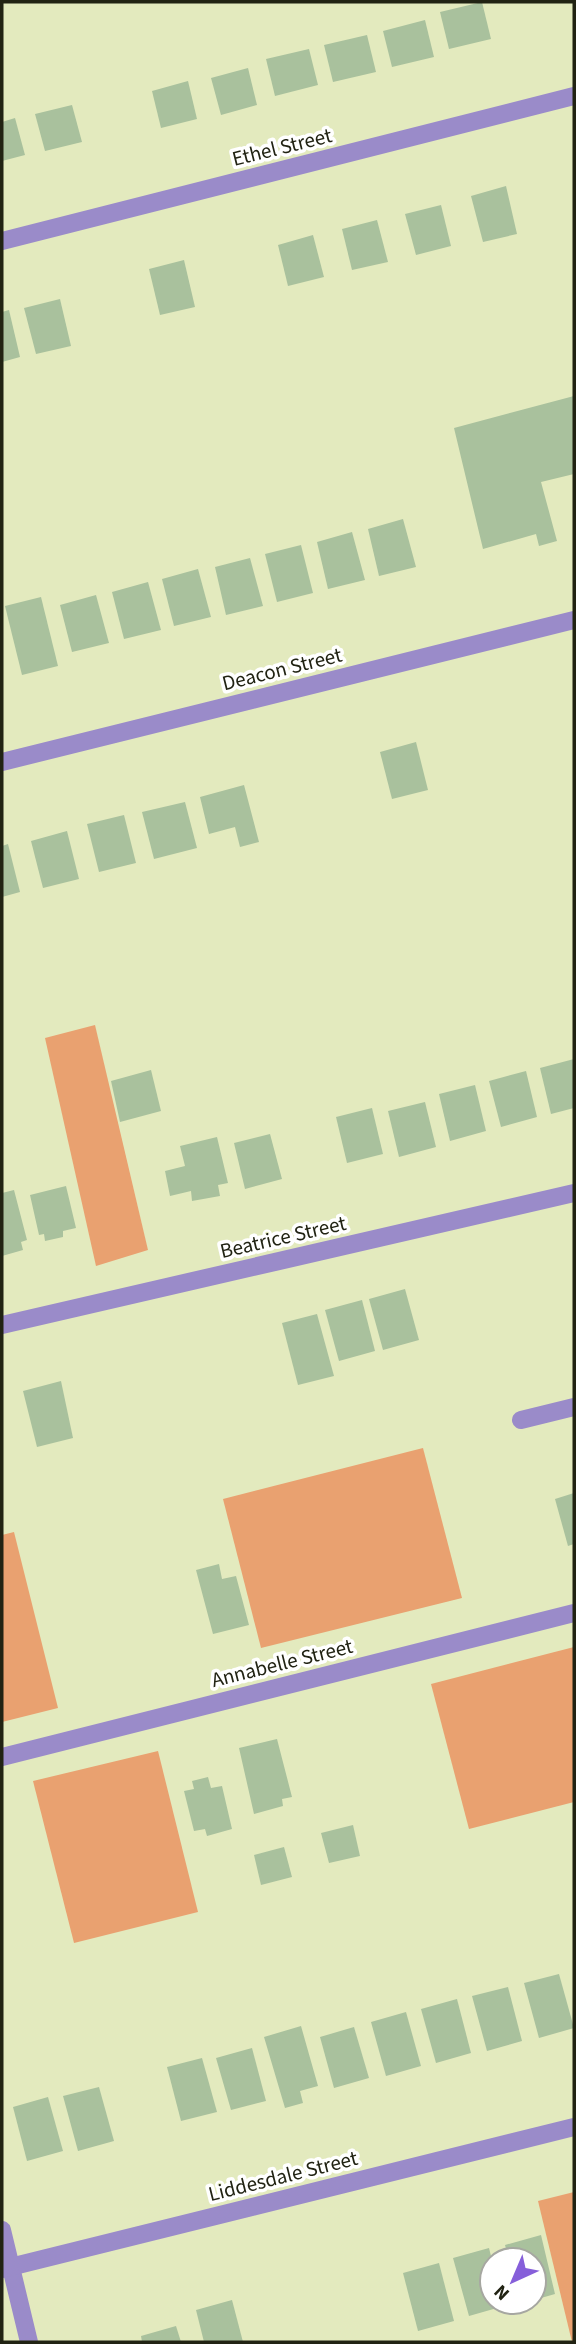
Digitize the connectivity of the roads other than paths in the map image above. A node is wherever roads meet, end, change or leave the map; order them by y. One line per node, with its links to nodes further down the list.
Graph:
1 (574, 96): 2 (street, Ethel Street)
2 (2, 241)
3 (574, 620): 4 (street, Deacon Street)
4 (2, 762)
5 (574, 1193): 6 (street, Beatrice Street)
6 (2, 1325)
7 (574, 1407): 8 (street)
8 (521, 1420)
9 (574, 1613): 10 (street, Annabelle Street)
10 (2, 1757)
11 (574, 2127): 13 (street, Liddesdale Street)
12 (2, 2230): 13 (street)
13 (6, 2267): 14 (street)
14 (29, 2342)

